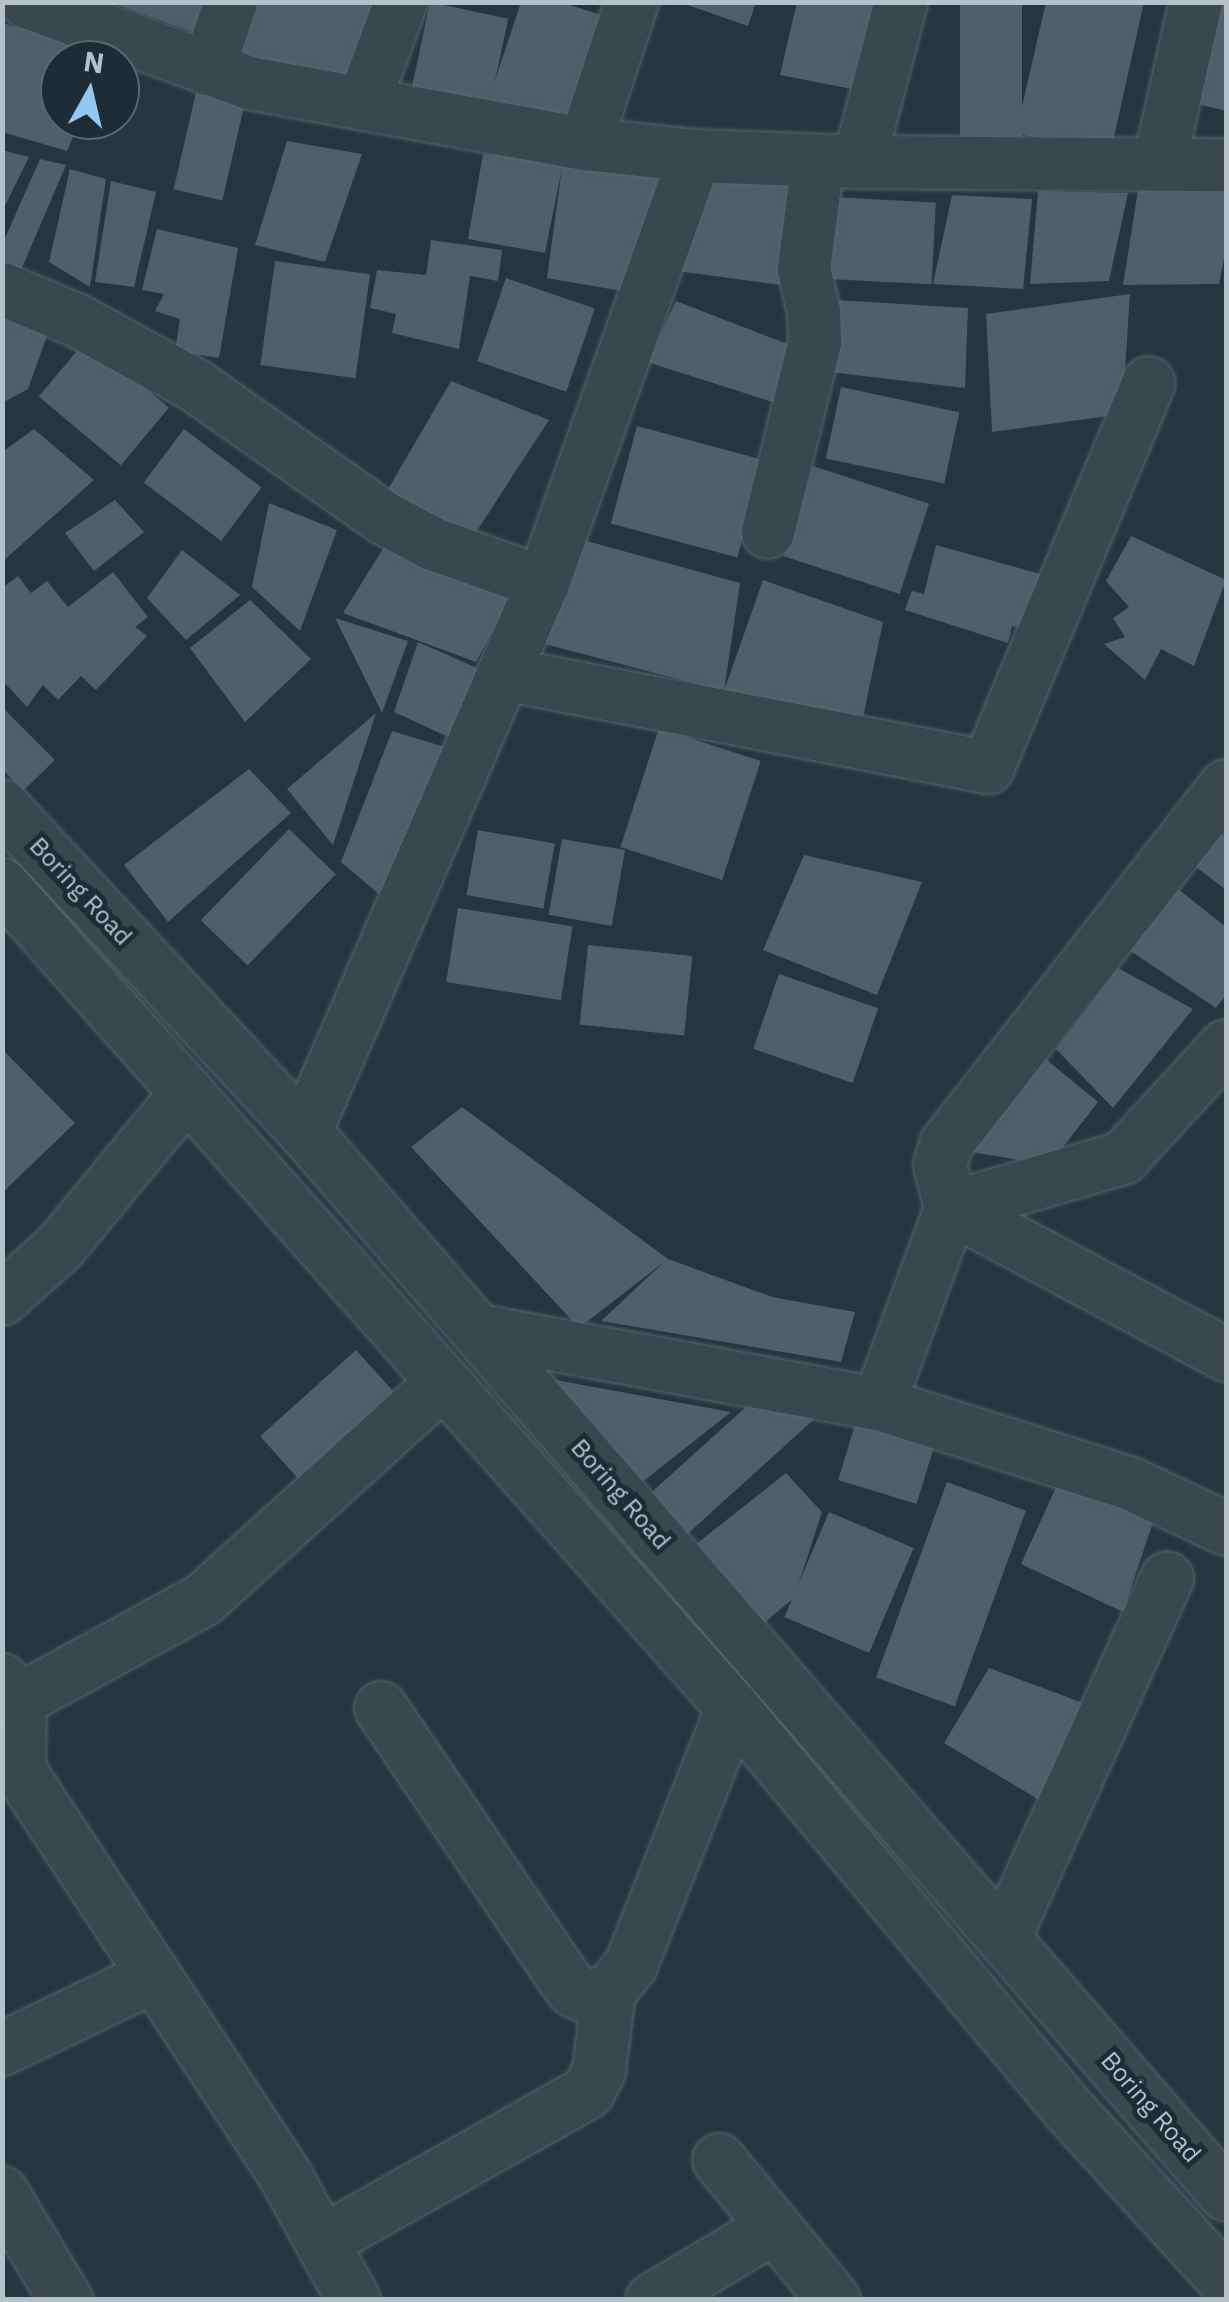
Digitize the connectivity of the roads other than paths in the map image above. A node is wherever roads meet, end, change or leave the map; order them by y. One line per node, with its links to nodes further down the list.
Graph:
1 (27, 2): 7 (street)
2 (231, 2): 7 (street)
3 (401, 2): 8 (street)
4 (632, 2): 9 (street)
5 (901, 2): 11 (street)
6 (1196, 2): 12 (street)
7 (208, 69): 8 (street)
8 (363, 104): 9 (street)
9 (584, 144): 10 (street)
10 (695, 156): 11 (street); 17 (street)
11 (838, 162): 12 (street); 16 (street)
12 (1158, 164): 13 (street)
13 (1226, 164)
14 (2, 289): 17 (street)
15 (1149, 383): 18 (street)
16 (768, 532)
17 (542, 582): 18 (street)
18 (504, 674): 24 (street)
19 (1226, 786): 25 (street)
20 (2, 806): 24 (street, Boring Road)
21 (2, 885): 23 (street)
22 (1226, 1046): 25 (street)
23 (188, 1093): 26 (street); 29 (street)
24 (305, 1132): 27 (street, Boring Road)
25 (951, 1208): 28 (street); 30 (street)
26 (2, 1299)
27 (480, 1331): 30 (street); 37 (street, Boring Road)
28 (1226, 1355)
29 (443, 1382): 33 (street); 35 (street)
30 (879, 1404): 31 (street)
31 (1226, 1528)
32 (1167, 1578): 37 (street)
33 (11, 1690): 36 (street)
34 (381, 1708): 39 (street)
35 (732, 1708): 39 (street); 46 (street)
36 (11, 1774): 38 (street)
37 (1004, 1938): 43 (street, Boring Road)
38 (154, 1976): 40 (street); 45 (street)
39 (610, 1992): 45 (street)
40 (2, 2049)
41 (719, 2160): 44 (street)
42 (2, 2192): 48 (street)
43 (1226, 2194)
44 (773, 2228): 49 (street); 50 (street)
45 (322, 2242): 47 (street)
46 (1226, 2282)
47 (343, 2296)
48 (66, 2300)
49 (652, 2300)
50 (834, 2300)

